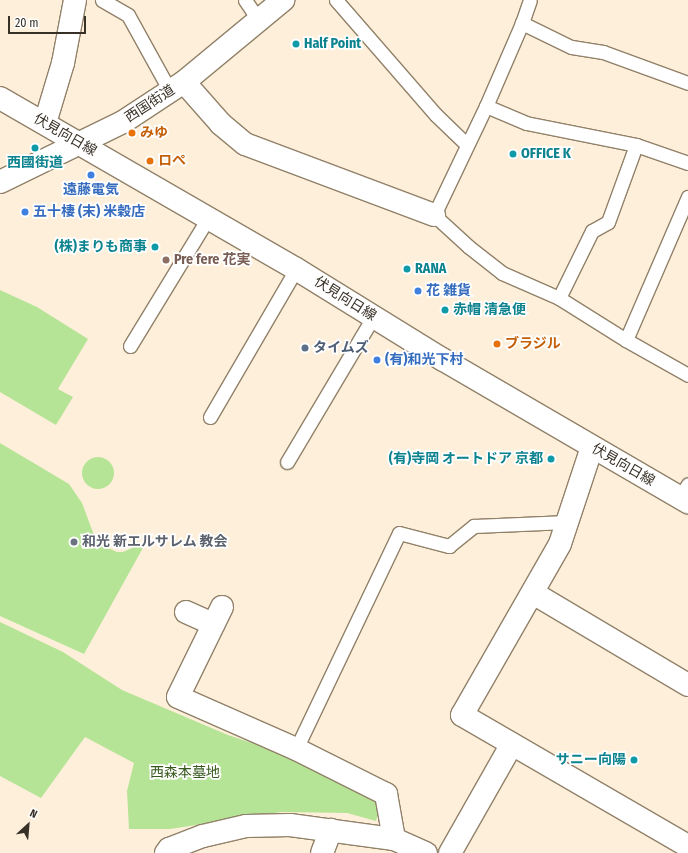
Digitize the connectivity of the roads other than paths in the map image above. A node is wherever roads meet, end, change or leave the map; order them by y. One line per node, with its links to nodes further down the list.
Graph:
1 (75, 0): 13 (street)
2 (102, 0): 10 (lane)
3 (246, 0): 7 (lane)
4 (283, 0): 7 (street, 西国街道)
5 (336, 0): 15 (lane)
6 (530, 0): 8 (lane)
7 (259, 21): 10 (street, 西国街道)
8 (522, 23): 9 (lane); 12 (lane)
9 (688, 83)
10 (177, 87): 14 (street, 西国街道); 20 (street)
11 (0, 98): 13 (street, 伏見向日線)
12 (486, 106): 15 (lane); 16 (lane)
13 (45, 123): 14 (street, 伏見向日線)
14 (81, 144): 18 (street, 西国街道); 21 (street, 伏見向日線)
15 (466, 144): 20 (lane)
16 (636, 145): 17 (lane); 23 (lane)
17 (688, 163)
18 (0, 182)
19 (688, 197): 25 (lane)
20 (434, 215): 23 (lane)
21 (208, 218): 22 (street, 伏見向日線); 26 (lane)
22 (296, 269): 24 (street, 伏見向日線); 28 (lane)
23 (560, 298): 25 (lane)
24 (373, 317): 29 (street, 伏見向日線); 30 (lane)
25 (626, 340): 27 (lane)
26 (130, 346)
27 (688, 375)
28 (210, 417)
29 (592, 447): 31 (street, 伏見向日線); 32 (street)
30 (287, 462)
31 (685, 494)
32 (567, 522): 33 (street); 37 (lane)
33 (533, 592): 35 (street); 36 (street)
34 (186, 612): 37 (street)
35 (688, 685)
36 (512, 744): 40 (street); 44 (street)
37 (296, 749): 39 (street)
38 (331, 830): 39 (street); 41 (street); 42 (street)
39 (394, 839): 43 (street)
40 (688, 846)
41 (166, 853)
42 (322, 853)
43 (426, 853)
44 (450, 853)

